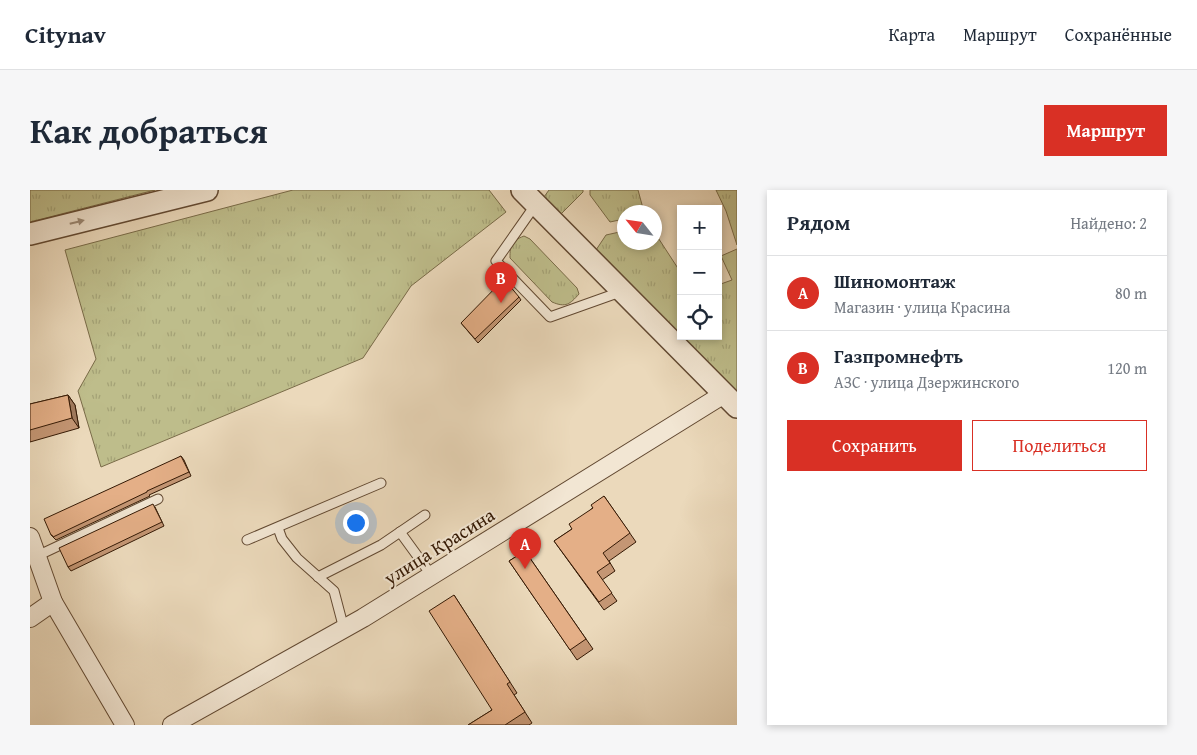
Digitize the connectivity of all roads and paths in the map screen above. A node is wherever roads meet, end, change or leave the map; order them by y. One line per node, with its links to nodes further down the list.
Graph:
1 (207, 190): 3 (street, one-way to 1)
2 (529, 197): 4 (street); 4 (lane)
3 (30, 234)
4 (623, 291): 5 (street)
5 (731, 401): 14 (street, улица Красина)
6 (381, 483): 9 (lane)
7 (158, 499): 13 (lane)
8 (424, 515): 10 (lane)
9 (278, 528): 12 (lane); 15 (lane)
10 (400, 532): 14 (lane); 15 (lane)
11 (30, 537): 13 (street)
12 (247, 540)
13 (36, 556): 16 (street)
14 (432, 576): 18 (street, улица Красина)
15 (318, 577): 18 (lane)
16 (53, 602): 17 (street); 19 (street)
17 (30, 618)
18 (344, 629): 20 (street, улица Красина)
19 (124, 725)
20 (172, 725)

